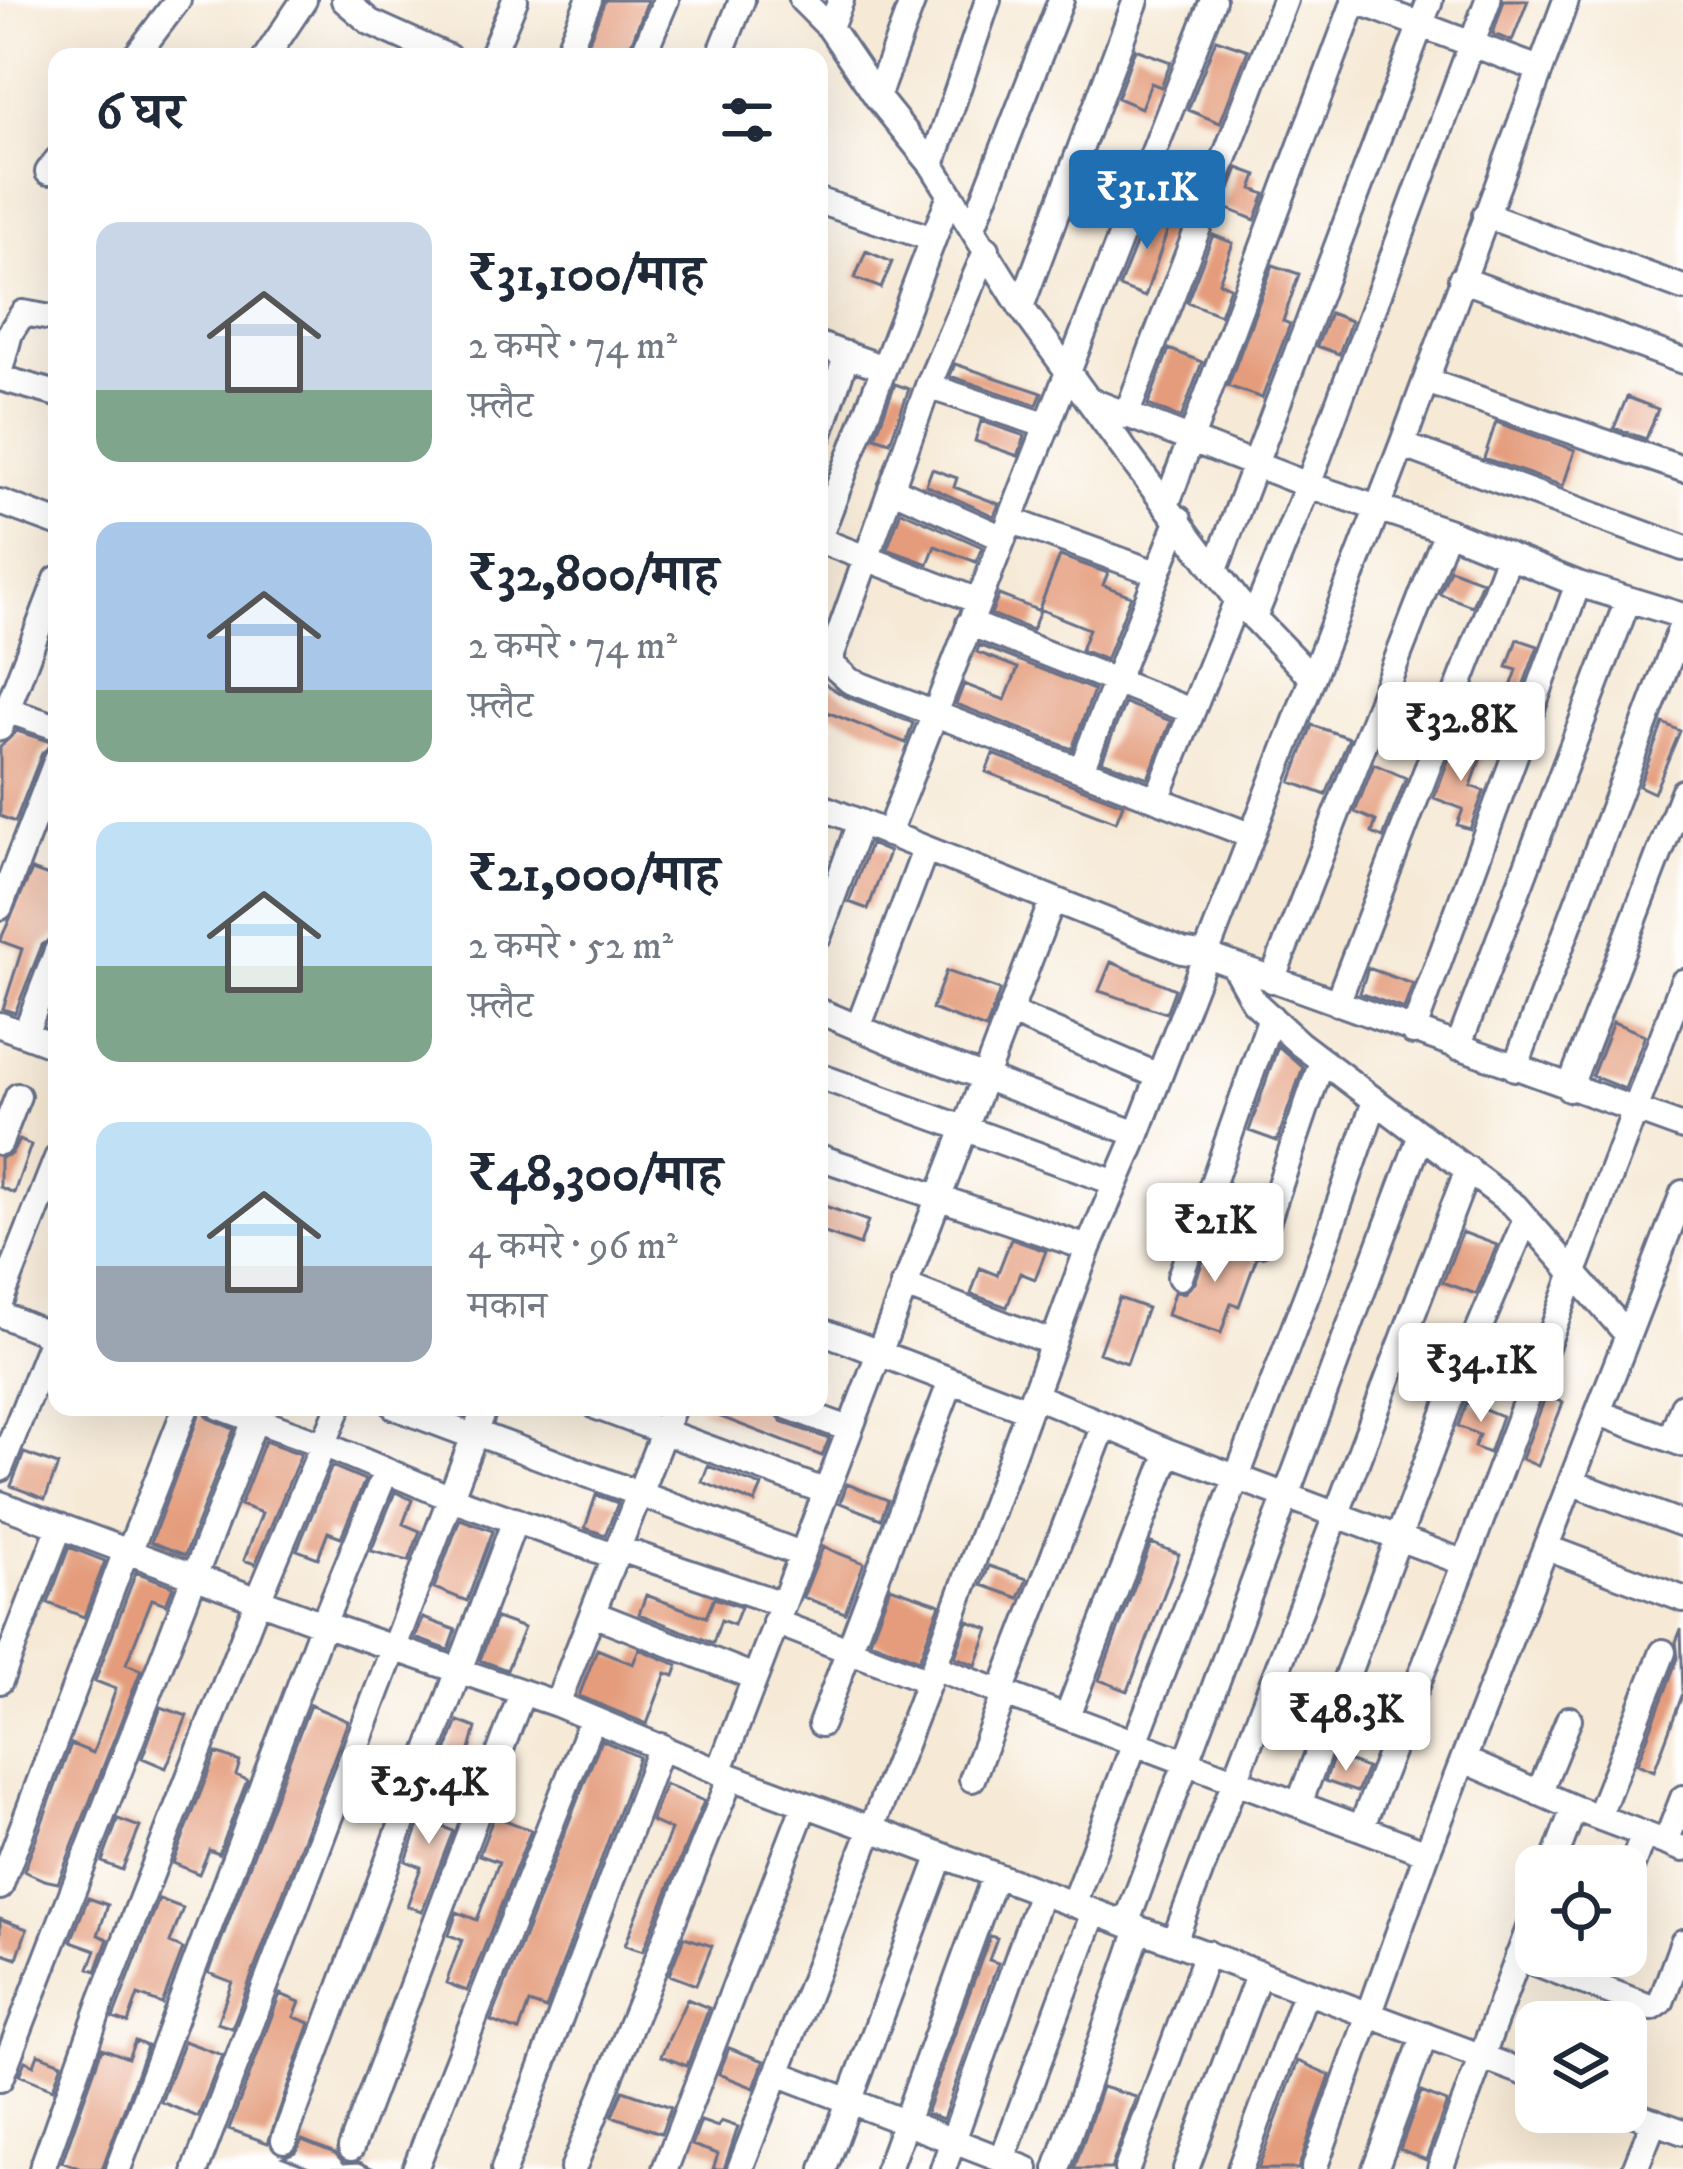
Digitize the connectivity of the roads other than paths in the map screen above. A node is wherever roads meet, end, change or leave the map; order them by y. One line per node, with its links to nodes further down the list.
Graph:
1 (178, 0): 22 (street)
2 (304, 0): 23 (street)
3 (344, 0): 24 (street)
4 (514, 0): 25 (street)
5 (589, 0): 26 (street)
6 (665, 0): 27 (street)
7 (742, 0): 28 (street)
8 (802, 0): 20 (street)
9 (841, 0): 20 (street)
10 (913, 0): 30 (street)
11 (988, 0): 31 (street)
12 (1061, 0): 35 (street)
13 (1136, 0): 39 (street)
14 (1213, 0): 45 (street)
15 (1285, 0): 52 (street)
16 (1355, 0): 19 (street); 54 (street)
17 (1488, 0): 21 (street)
18 (1566, 0): 29 (street)
19 (1426, 12): 21 (street); 56 (street)
20 (830, 28): 30 (street)
21 (1472, 43): 29 (street); 58 (street)
22 (142, 48)
23 (272, 48)
24 (428, 48)
25 (495, 48)
26 (569, 48)
27 (646, 48)
28 (722, 48)
29 (1539, 69): 34 (street)
30 (877, 97): 31 (street)
31 (932, 165): 32 (street)
32 (950, 195): 35 (street); 36 (street)
33 (828, 204): 36 (street)
34 (1485, 215): 37 (street); 38 (street)
35 (980, 238): 39 (street); 48 (street)
36 (933, 239): 44 (street)
37 (1461, 279): 43 (street); 47 (street)
38 (1683, 288)
39 (1021, 307): 45 (street)
40 (48, 317): 46 (street)
41 (828, 348): 42 (street)
42 (847, 354): 44 (street); 51 (street)
43 (1683, 361)
44 (884, 368): 63 (street)
45 (1070, 370): 50 (street); 53 (street)
46 (0, 374): 49 (street)
47 (1426, 381): 55 (street); 57 (street)
48 (928, 386): 53 (street); 59 (street)
49 (48, 391)
50 (1091, 401): 52 (street); 62 (street)
51 (828, 406)
52 (1126, 416): 54 (street)
53 (1048, 426): 65 (street)
54 (1192, 442): 56 (street); 62 (street)
55 (1402, 445): 61 (street); 68 (street)
56 (1257, 466): 58 (street); 71 (street)
57 (1683, 469)
58 (1308, 485): 61 (street); 76 (street)
59 (891, 488): 65 (street); 70 (street)
60 (0, 502): 64 (street)
61 (1378, 507): 66 (street); 79 (street)
62 (1173, 511): 71 (street); 72 (street)
63 (828, 515)
64 (48, 520)
65 (1006, 529): 72 (street); 77 (street)
66 (1447, 531): 69 (street); 100 (street)
67 (828, 543): 70 (street)
68 (1683, 548)
69 (1509, 556): 73 (street); 102 (street)
70 (866, 560): 77 (street); 82 (street)
71 (1215, 570): 76 (street)
72 (1156, 573): 80 (street)
73 (1578, 584): 74 (street); 108 (street)
74 (1628, 600): 78 (street); 111 (street)
75 (48, 601): 83 (street)
76 (1245, 609): 79 (street); 81 (street)
77 (973, 612): 80 (street); 82 (street)
78 (1683, 619): 113 (street)
79 (1311, 677): 92 (street)
80 (1114, 680): 81 (street); 85 (street)
81 (1192, 711): 88 (street)
82 (934, 714): 85 (street); 91 (street)
83 (2, 715): 84 (street)
84 (48, 725)
85 (1081, 770): 88 (street)
86 (48, 782): 95 (street)
87 (1683, 792): 117 (street)
88 (1157, 800): 92 (street)
89 (828, 810): 90 (street)
90 (860, 822): 91 (street); 96 (street)
91 (888, 834): 93 (street)
92 (1252, 836): 97 (street)
93 (925, 850): 94 (street); 107 (street)
94 (1052, 901): 97 (street); 103 (street)
95 (0, 907)
96 (828, 910)
97 (1206, 956): 98 (street); 115 (street)
98 (1235, 968): 100 (street); 104 (street)
99 (48, 974): 109 (street)
100 (1272, 980): 102 (street)
101 (1683, 982): 120 (street)
102 (1337, 1003): 108 (street)
103 (1009, 1012): 114 (street); 115 (street)
104 (1270, 1017): 112 (street); 136 (street)
105 (828, 1019): 107 (street)
106 (0, 1025): 109 (street)
107 (858, 1028): 114 (street)
108 (1413, 1032): 111 (street)
109 (25, 1034): 110 (street)
110 (48, 1043)
111 (1458, 1047): 113 (street)
112 (1322, 1060): 119 (street); 133 (street)
113 (1515, 1068): 117 (street)
114 (984, 1075): 121 (street); 123 (street)
115 (1160, 1076): 123 (street)
116 (828, 1079): 121 (street)
117 (1569, 1089): 120 (street)
118 (18, 1096): 125 (street)
119 (1376, 1101): 124 (street); 168 (street)
120 (1634, 1111): 122 (street); 135 (street)
121 (966, 1126): 129 (street); 131 (street)
122 (1683, 1127)
123 (1137, 1134): 129 (street)
124 (1421, 1135): 127 (street); 172 (street)
125 (0, 1141)
126 (828, 1160): 131 (street)
127 (1468, 1169): 132 (street); 175 (street)
128 (48, 1180): 138 (street)
129 (1116, 1183): 134 (street)
130 (1683, 1193): 142 (street)
131 (937, 1197): 134 (street); 137 (street)
132 (1526, 1219): 135 (street); 179 (street)
133 (1260, 1243)
134 (1088, 1248): 143 (street)
135 (1575, 1274): 142 (street); 184 (street)
136 (1180, 1277)
137 (903, 1285): 143 (street); 144 (street)
138 (0, 1302)
139 (0, 1314): 140 (street)
140 (48, 1331)
141 (828, 1333): 144 (street)
142 (1628, 1335): 149 (street)
143 (1053, 1343): 147 (street)
144 (878, 1352): 146 (street); 160 (street)
145 (48, 1353): 166 (street)
146 (951, 1381): 147 (street); 192 (street)
147 (1031, 1403): 159 (street); 195 (street)
148 (1683, 1406): 163 (street)
149 (1599, 1413): 163 (street); 169 (street)
150 (182, 1416): 181 (street)
151 (257, 1416): 185 (street)
152 (264, 1416): 164 (street)
153 (336, 1416): 164 (street)
154 (424, 1416): 162 (street)
155 (481, 1416): 162 (street)
156 (622, 1416): 161 (street)
157 (670, 1416): 161 (street)
158 (814, 1416): 160 (street)
159 (1103, 1425): 165 (street); 198 (street)
160 (848, 1429): 170 (street)
161 (664, 1432): 170 (street); 171 (street)
162 (475, 1435): 171 (street); 173 (street)
163 (1677, 1442)
164 (325, 1445): 167 (street); 187 (street)
165 (1169, 1452): 168 (street); 201 (street)
166 (0, 1469)
167 (386, 1471): 173 (street); 190 (street)
168 (1234, 1476): 172 (street); 205 (street)
169 (1573, 1483): 177 (street); 180 (street)
170 (824, 1491): 183 (street)
171 (639, 1492): 182 (street); 183 (street)
172 (1286, 1495): 175 (street); 208 (street)
173 (451, 1498): 176 (street); 191 (street)
174 (0, 1504): 178 (street)
175 (1335, 1514): 179 (street); 211 (street)
176 (515, 1520): 182 (street); 194 (street)
177 (1683, 1524)
178 (60, 1526): 181 (street); 197 (street)
179 (1396, 1538): 184 (street); 215 (street)
180 (1547, 1548): 186 (street); 207 (street)
181 (128, 1552): 185 (street); 224 (street)
182 (619, 1553): 188 (street); 189 (street)
183 (801, 1554): 188 (street)
184 (1466, 1563): 217 (street)
185 (193, 1576): 187 (street); 242 (street)
186 (1683, 1599)
187 (258, 1600): 190 (street); 252 (street)
188 (778, 1613): 192 (street); 196 (street)
189 (594, 1615): 196 (street); 200 (street)
190 (322, 1624): 191 (street); 253 (street)
191 (393, 1646): 194 (street); 254 (street)
192 (849, 1651): 195 (street); 204 (street)
193 (1663, 1652): 216 (street)
194 (460, 1669): 199 (street); 248 (street)
195 (932, 1674): 198 (street); 218 (street)
196 (754, 1677): 209 (street)
197 (0, 1681)
198 (1003, 1692): 201 (street); 210 (street)
199 (522, 1693): 200 (street); 250 (street)
200 (557, 1704): 202 (street)
201 (1067, 1716): 205 (street)
202 (592, 1719): 206 (street); 255 (street)
203 (1569, 1720): 212 (street)
204 (821, 1724)
205 (1134, 1742): 208 (street); 226 (street)
206 (662, 1746): 209 (street); 256 (street)
207 (1464, 1760): 212 (street); 221 (street)
208 (1186, 1762): 211 (street); 227 (street)
209 (725, 1774): 214 (street); 257 (street)
210 (972, 1779)
211 (1235, 1781): 215 (street); 228 (street)
212 (1539, 1793): 216 (street)
213 (1683, 1798): 219 (street)
214 (806, 1804): 218 (street); 258 (street)
215 (1299, 1804): 217 (street)
216 (1586, 1813): 219 (street); 220 (street)
217 (1361, 1828): 221 (street)
218 (872, 1829): 222 (street); 241 (street)
219 (1664, 1842)
220 (1565, 1845)
221 (1427, 1853): 237 (street)
222 (941, 1855): 223 (street); 243 (street)
223 (995, 1875): 225 (street); 246 (street)
224 (0, 1887)
225 (1041, 1892): 226 (street); 249 (street)
226 (1083, 1908): 227 (street); 251 (street)
227 (1133, 1926): 228 (street); 263 (street)
228 (1174, 1941): 230 (street)
229 (1683, 1942): 235 (street)
230 (1207, 1953): 232 (street); 264 (street)
231 (1515, 1964): 239 (street)
232 (1259, 1973): 236 (street); 265 (street)
233 (1572, 1977): 235 (street)
234 (1590, 1977): 235 (street)
235 (1588, 1983)
236 (1306, 1991): 237 (street); 266 (street)
237 (1368, 2014): 238 (street); 267 (street)
238 (1425, 2036): 239 (street); 268 (street)
239 (1480, 2056): 240 (street); 269 (street)
240 (1515, 2069)
241 (778, 2073): 243 (street); 259 (street)
242 (0, 2079)
243 (850, 2101): 246 (street); 260 (street)
244 (1647, 2118): 245 (street)
245 (1654, 2121): 247 (street); 270 (street)
246 (905, 2123): 249 (street); 261 (street)
247 (1683, 2132)
248 (284, 2140)
249 (954, 2140): 251 (street); 262 (street)
250 (351, 2148)
251 (1012, 2165)
252 (43, 2169)
253 (118, 2169)
254 (196, 2169)
255 (415, 2169)
256 (504, 2169)
257 (573, 2169)
258 (665, 2169)
259 (740, 2169)
260 (824, 2169)
261 (888, 2169)
262 (943, 2169)
263 (1057, 2169)
264 (1126, 2169)
265 (1186, 2169)
266 (1240, 2169)
267 (1314, 2169)
268 (1375, 2169)
269 (1440, 2169)
270 (1635, 2169)

